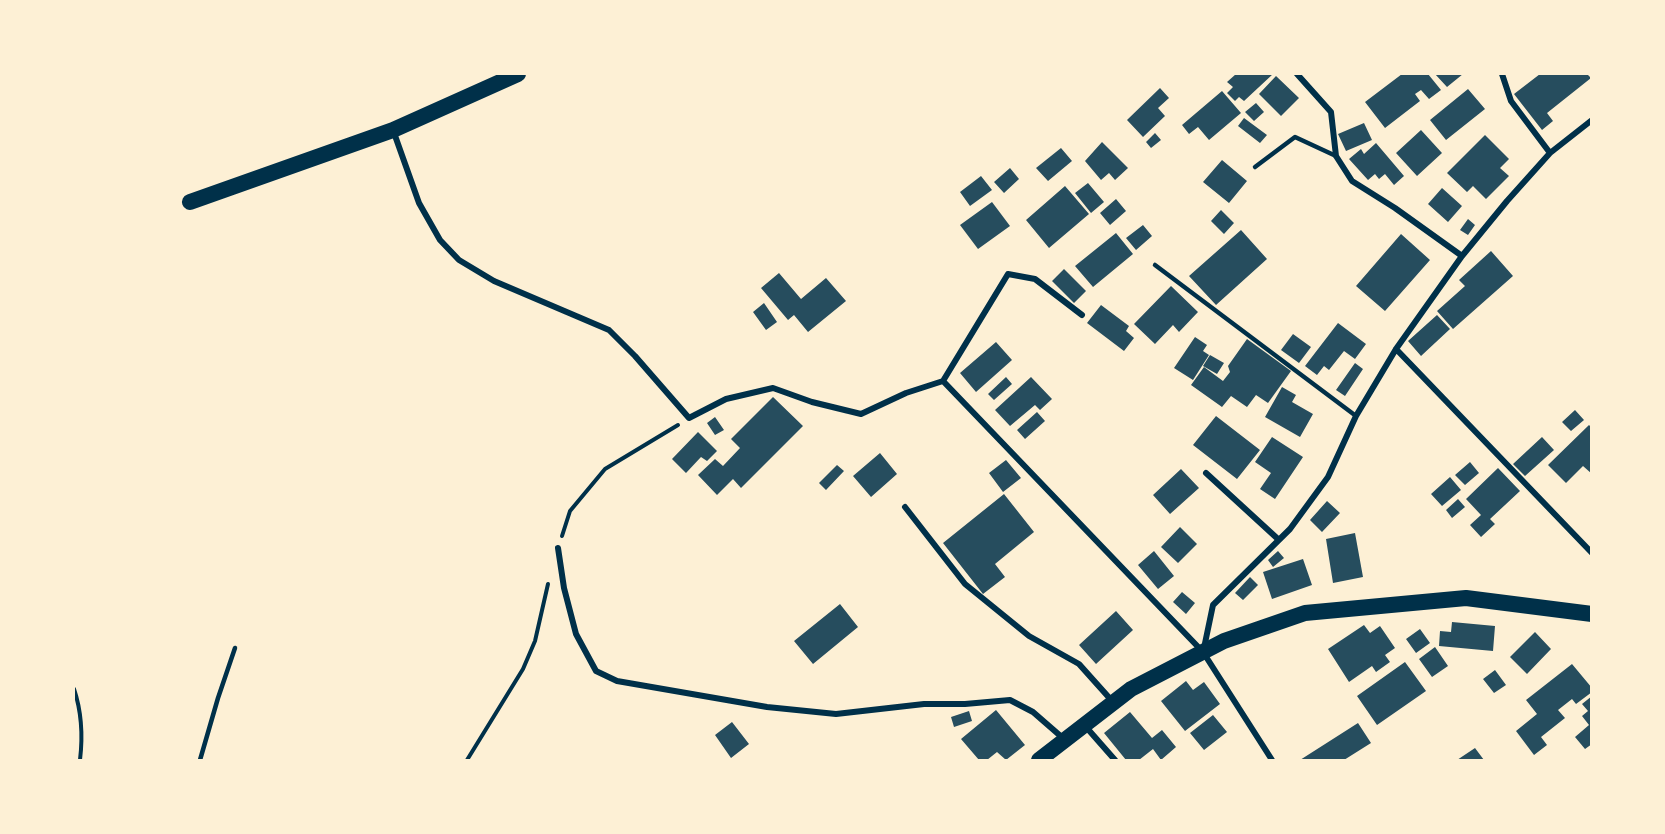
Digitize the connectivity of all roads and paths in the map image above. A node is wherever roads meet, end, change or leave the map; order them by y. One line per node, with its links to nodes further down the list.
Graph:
1 (518, 74): 5 (highway)
2 (1297, 74): 7 (street)
3 (1502, 74): 6 (street)
4 (1592, 120): 6 (street)
5 (393, 130): 9 (highway); 14 (street)
6 (1550, 153): 10 (street)
7 (1336, 156): 8 (lane); 10 (street)
8 (1255, 167)
9 (190, 202)
10 (1462, 256): 13 (street)
11 (1155, 265): 15 (lane)
12 (1082, 315): 14 (street)
13 (1396, 349): 15 (street); 20 (street)
14 (943, 381): 23 (street)
15 (1356, 416): 18 (street)
16 (1206, 473): 18 (street)
17 (905, 507): 25 (street)
18 (1279, 540): 23 (street)
19 (558, 548): 27 (street)
20 (1592, 553)
21 (1592, 614): 23 (highway)
22 (235, 648): 29 (lane)
23 (1203, 652): 25 (highway); 32 (street)
24 (74, 689): 28 (path)
25 (1114, 703): 26 (highway)
26 (1084, 726): 27 (highway); 31 (street)
27 (1064, 740): 30 (highway)
28 (80, 760)
29 (200, 760)
30 (1039, 760)
31 (1115, 760)
32 (1272, 760)

